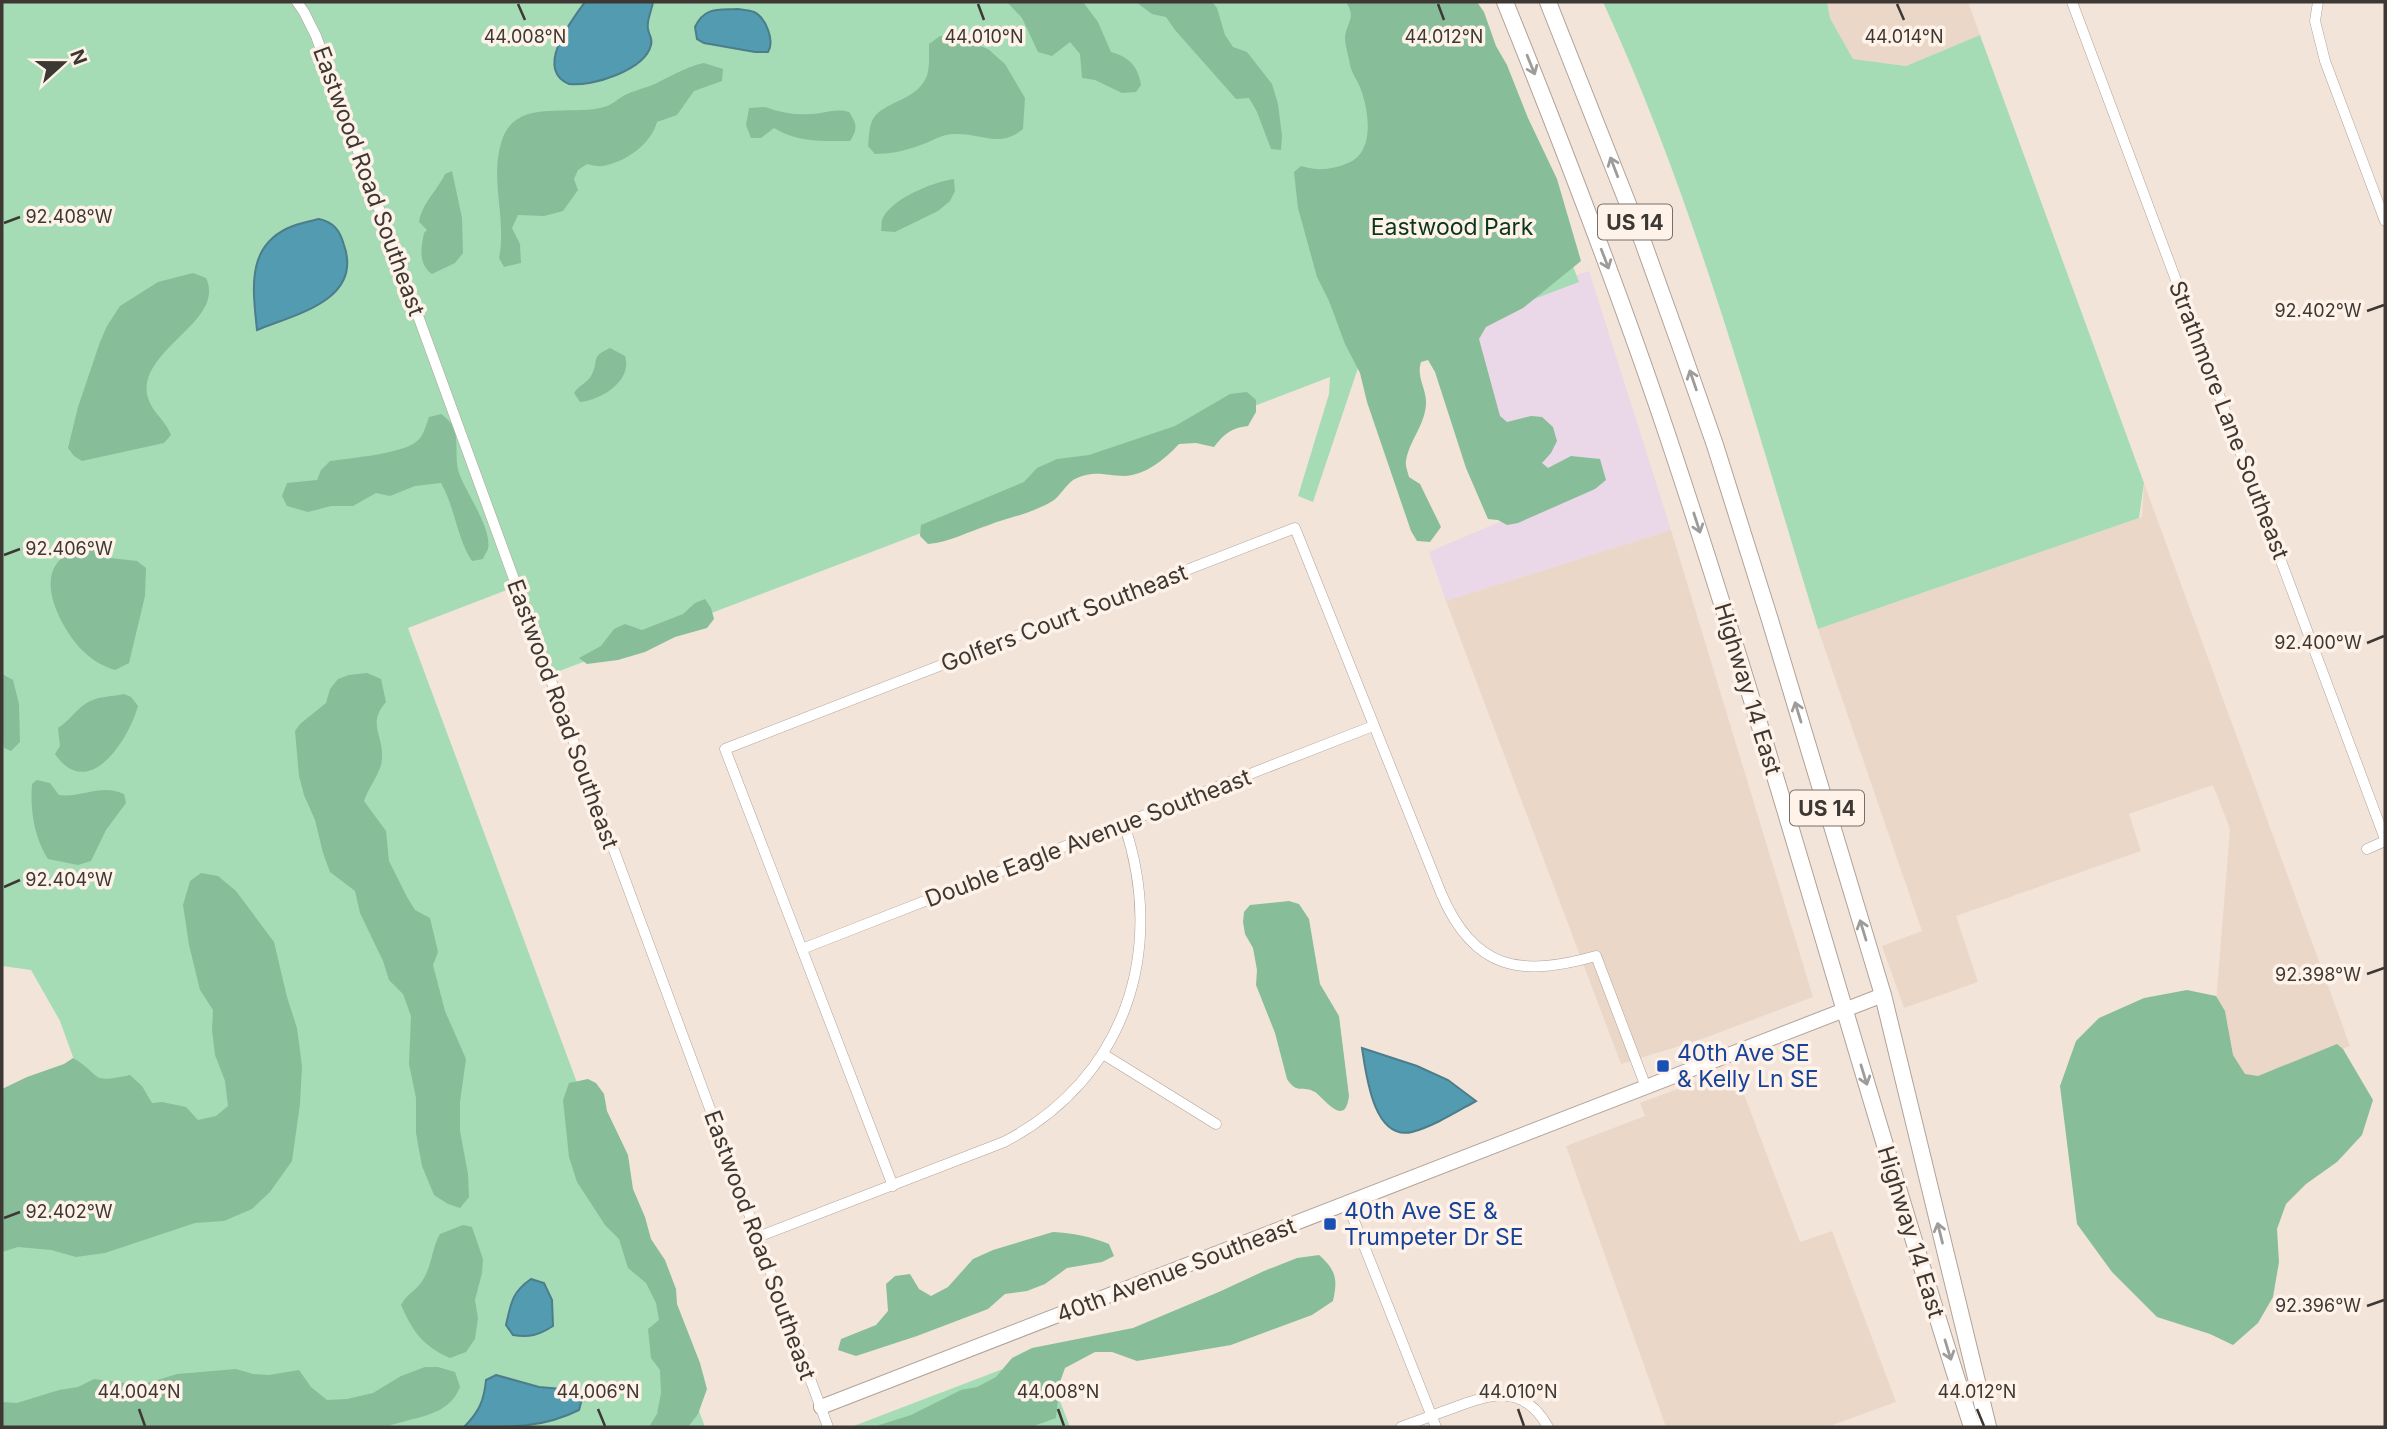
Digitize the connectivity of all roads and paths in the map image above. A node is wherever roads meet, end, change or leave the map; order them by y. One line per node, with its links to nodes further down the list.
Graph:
1 (296, 2): 19 (street, Eastwood Road Southeast)
2 (1506, 2): 13 (main road, Highway 14 East / US 14, one-way to 13)
3 (1548, 2): 12 (main road, Highway 14 East / US 14, one-way to 3)
4 (2072, 2): 9 (street, Strathmore Lane Southeast)
5 (2318, 2): 6 (street)
6 (2385, 221)
7 (1373, 726): 8 (street, Double Eagle Avenue Southeast); 11 (street, Golfers Court Southeast); 15 (street, Golfers Court Southeast)
8 (1124, 824): 11 (street, Double Eagle Avenue Southeast); 14 (street)
9 (2385, 840): 10 (street)
10 (2367, 849)
11 (802, 949): 17 (street, Golfers Court Southeast)
12 (1883, 995): 13 (street, 40th Avenue Southeast); 27 (main road, Highway 14 East / US 14, one-way to 12)
13 (1844, 1010): 15 (street, 40th Avenue Southeast); 26 (main road, Highway 14 East / US 14, one-way to 26)
14 (1103, 1054): 16 (street); 17 (street)
15 (1646, 1087): 18 (street, 40th Avenue Southeast)
16 (1216, 1124)
17 (893, 1186): 19 (street)
18 (1347, 1203): 20 (street, 40th Avenue Southeast); 21 (street)
19 (758, 1237): 20 (street, Eastwood Road Southeast)
20 (821, 1407): 22 (street, Eastwood Road Southeast)
21 (1431, 1416): 23 (street); 24 (street); 25 (street)
22 (828, 1427)
23 (1401, 1427)
24 (1436, 1427)
25 (1548, 1427)
26 (1972, 1427)
27 (1988, 1427)

